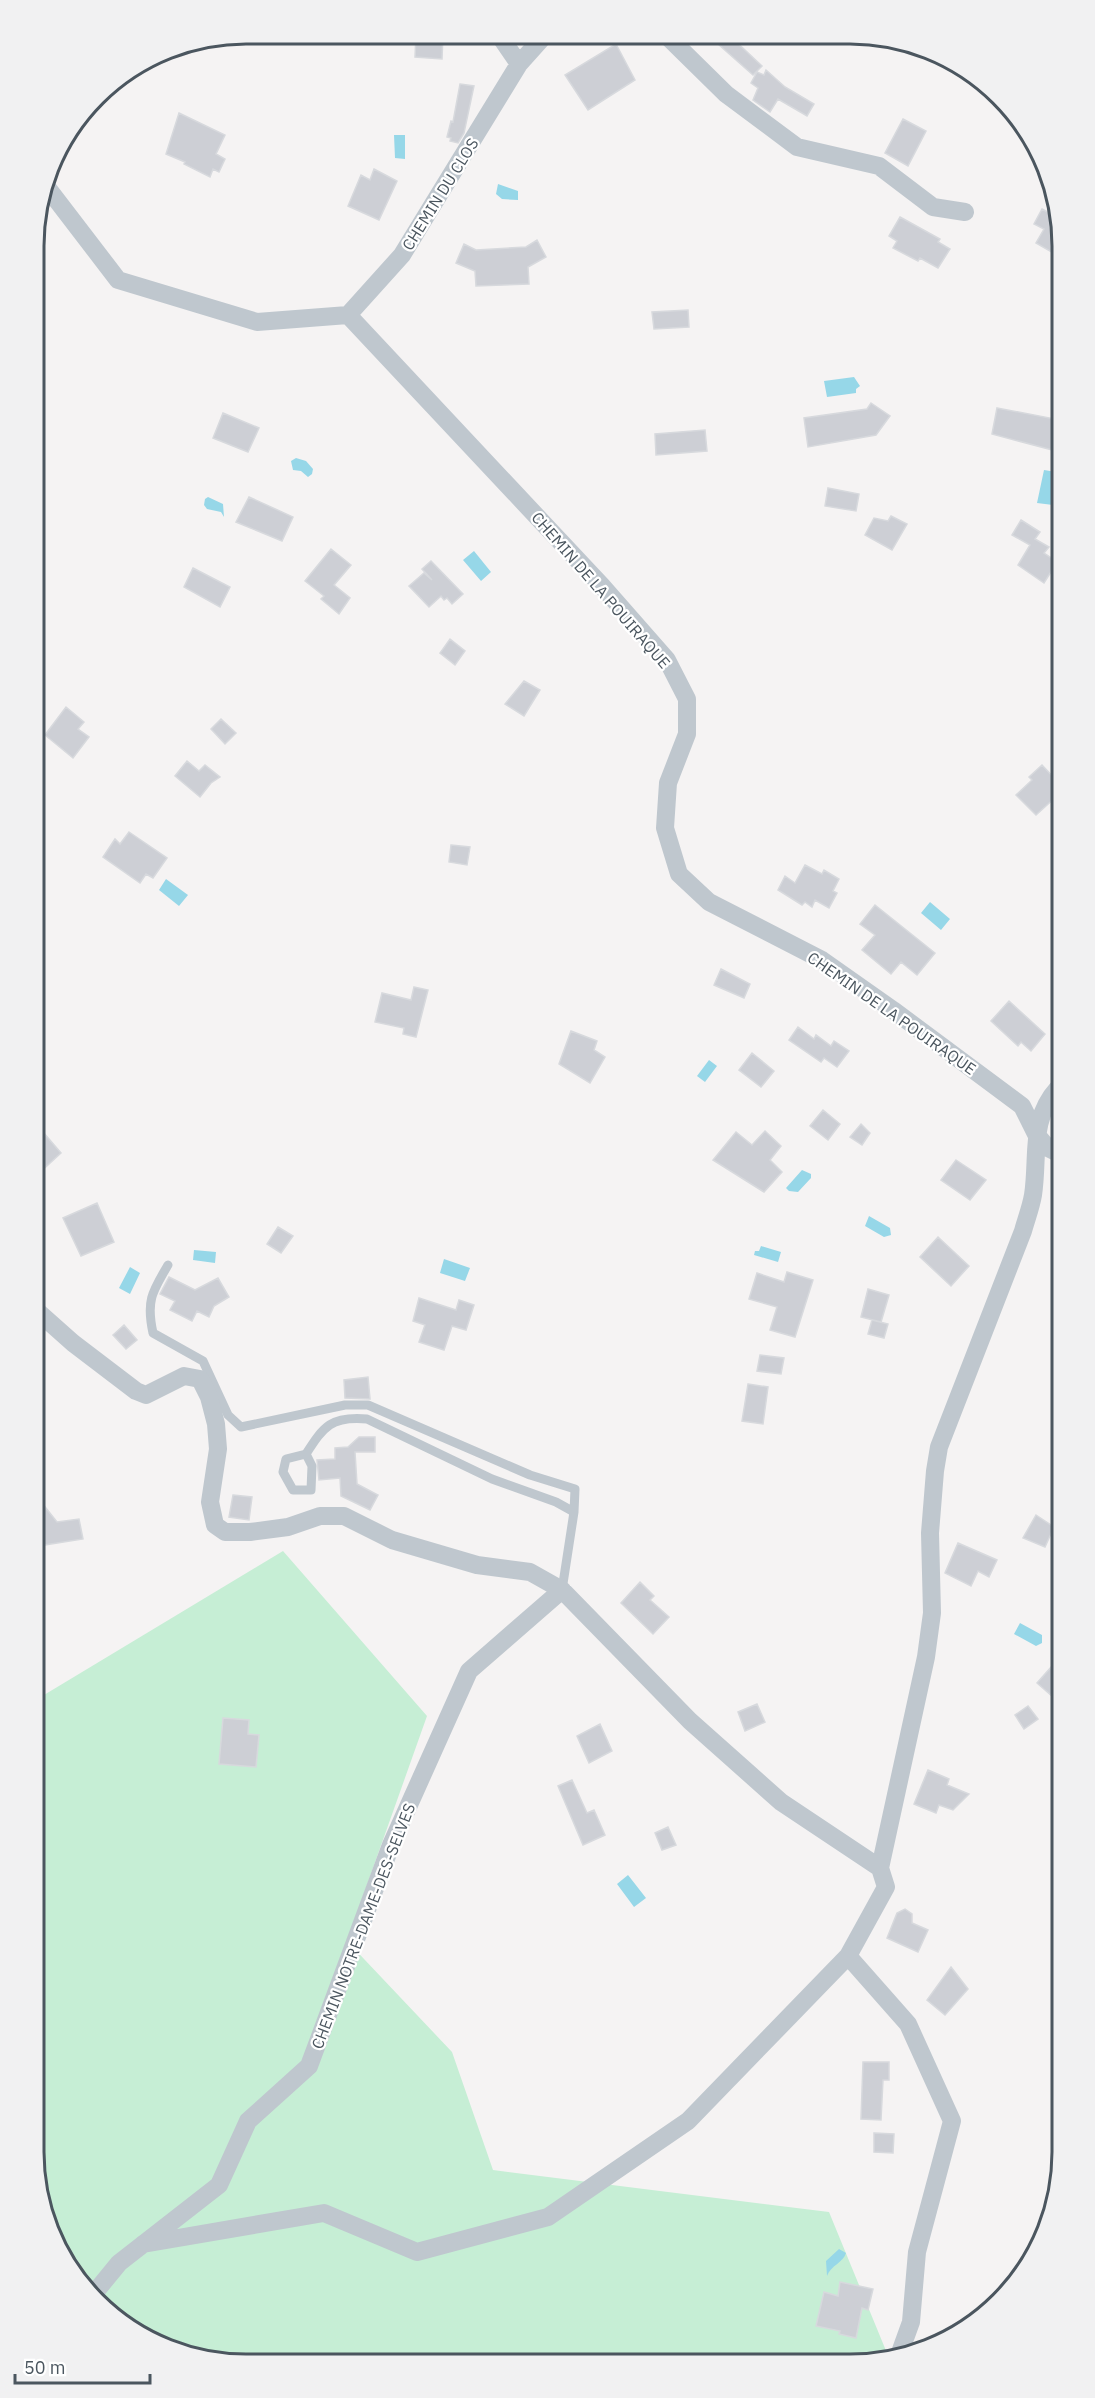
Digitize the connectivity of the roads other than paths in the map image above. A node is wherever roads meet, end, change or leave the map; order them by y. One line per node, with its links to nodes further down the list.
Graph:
1 (505, 44): 4 (street)
2 (537, 44): 4 (street, CHEMIN DU CLOS)
3 (675, 44): 6 (street)
4 (519, 64): 7 (street, CHEMIN DU CLOS)
5 (50, 192): 7 (street)
6 (965, 212)
7 (348, 315): 9 (street, CHEMIN DE LA POUIRAQUE)
8 (1052, 1095): 9 (street, CHEMIN NOTRE-DAME-DES-SELVES)
9 (1036, 1134): 10 (street); 16 (street, CHEMIN NOTRE-DAME-DES-SELVES)
10 (1052, 1150)
11 (168, 1265): 14 (lane)
12 (44, 1317): 15 (street)
13 (306, 1454): 14 (lane)
14 (574, 1512): 15 (lane)
15 (562, 1590): 16 (street); 18 (street, CHEMIN NOTRE-DAME-DES-SELVES)
16 (880, 1868): 17 (street, CHEMIN NOTRE-DAME-DES-SELVES)
17 (848, 1956): 18 (street, CHEMIN NOTRE-DAME-DES-SELVES); 20 (street)
18 (143, 2244): 19 (street, CHEMIN NOTRE-DAME-DES-SELVES)
19 (98, 2289)
20 (902, 2348)

